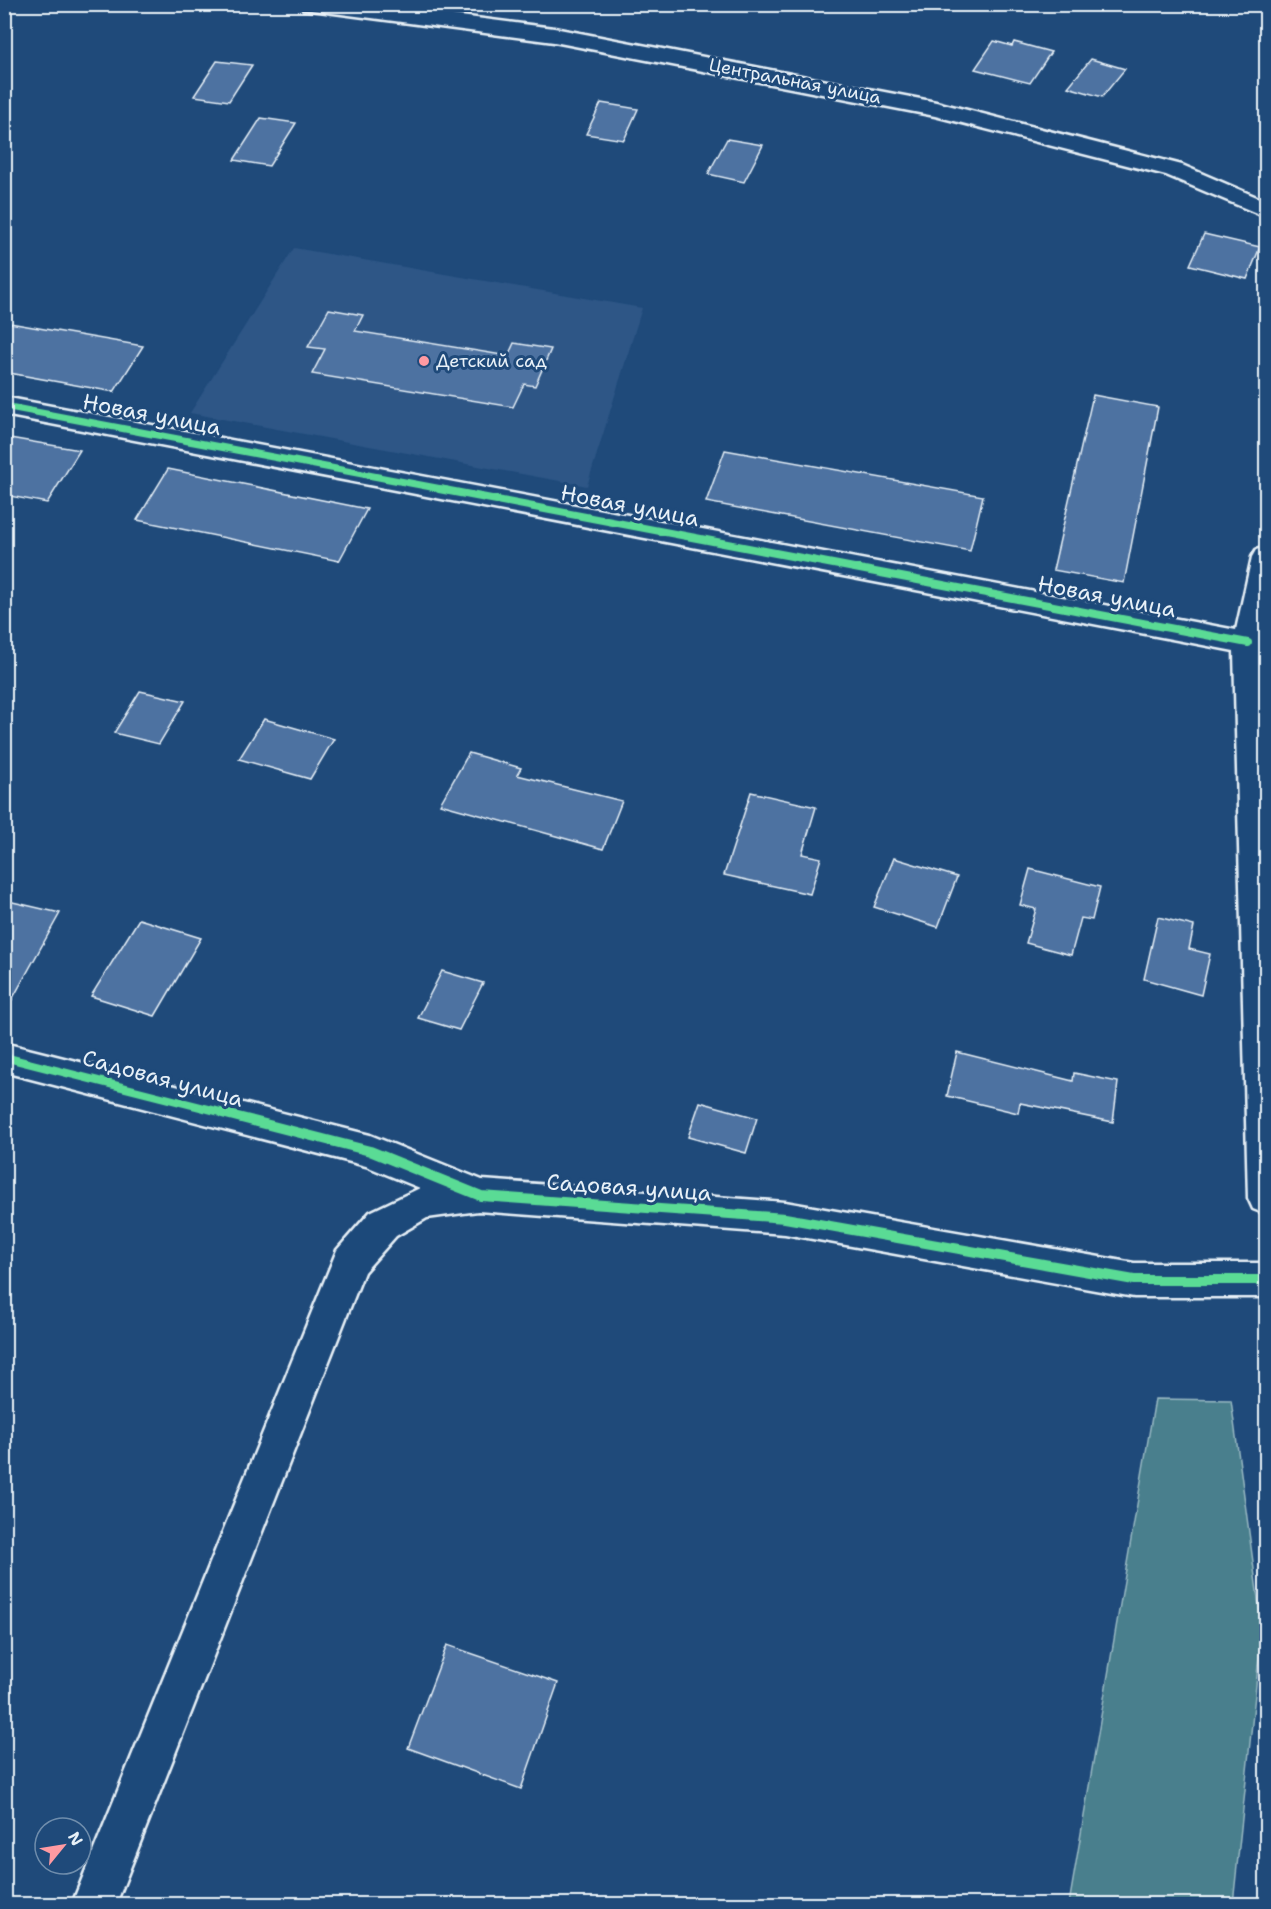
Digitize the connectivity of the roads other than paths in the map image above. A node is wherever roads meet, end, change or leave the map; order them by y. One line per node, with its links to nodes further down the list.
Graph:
1 (311, 4): 2 (street, Центральная улица)
2 (1266, 210)
3 (4, 406): 5 (street, Новая улица)
4 (1266, 557): 5 (street)
5 (1248, 643): 7 (street)
6 (4, 1057): 8 (street, Садовая улица)
7 (1263, 1067): 9 (street)
8 (481, 1196): 10 (street, Садовая улица); 11 (street)
9 (1266, 1198)
10 (1266, 1280)
11 (94, 1905)

